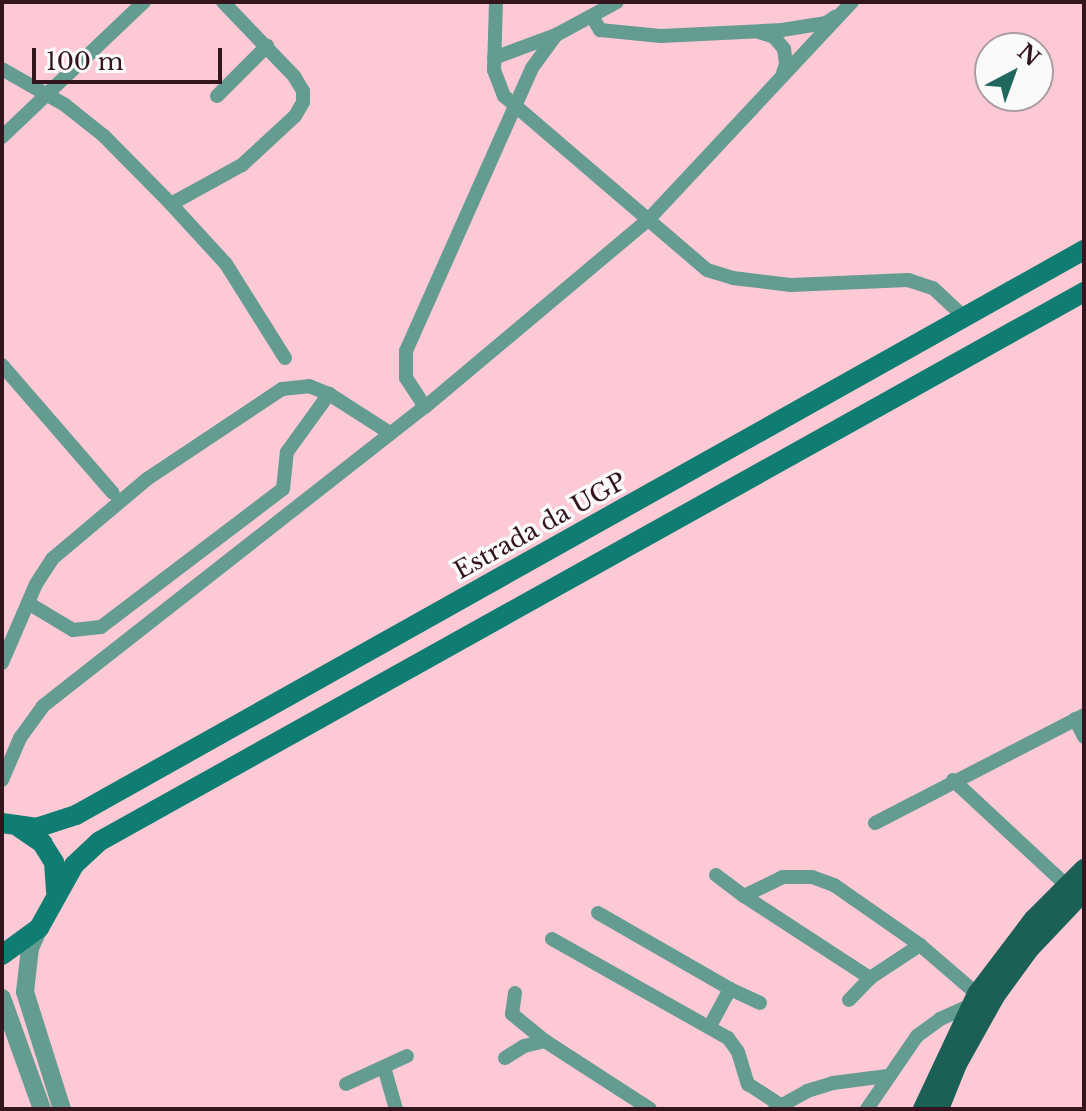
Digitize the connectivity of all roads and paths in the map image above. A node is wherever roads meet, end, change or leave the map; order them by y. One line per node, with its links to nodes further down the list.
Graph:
1 (144, 2): 14 (street)
2 (223, 2): 10 (street)
3 (496, 2): 11 (street)
4 (617, 2): 7 (street)
5 (852, 2): 6 (street)
6 (841, 14): 8 (street); 13 (street)
7 (593, 18): 8 (street); 9 (street)
8 (758, 31): 13 (street)
9 (556, 35): 11 (street); 16 (street)
10 (267, 46): 15 (street); 18 (street)
11 (494, 58): 16 (street)
12 (2, 69): 14 (street)
13 (780, 80): 19 (street)
14 (48, 95): 17 (street); 18 (street)
15 (217, 96)
16 (514, 105): 19 (street); 26 (street)
17 (2, 137)
18 (171, 204): 23 (street)
19 (647, 221): 22 (street); 26 (street)
20 (1084, 250): 22 (main road, Estrada da UGP)
21 (1084, 292): 41 (main road, Estrada da UGP)
22 (964, 317): 35 (main road, Estrada da UGP)
23 (285, 358)
24 (2, 365): 28 (street)
25 (329, 394): 27 (street); 29 (street); 29 (street)
26 (425, 407): 27 (street)
27 (390, 433): 33 (street)
28 (113, 493)
29 (28, 603): 30 (street)
30 (2, 663)
31 (1079, 717): 32 (street); 34 (street)
32 (1084, 737)
33 (2, 780)
34 (953, 780): 36 (street); 39 (street)
35 (7, 820): 41 (main road, Estrada da UGP)
36 (875, 823)
37 (1084, 869): 39 (main road)
38 (716, 875): 40 (street)
39 (1075, 889): 52 (main road); 68 (main road)
40 (744, 896): 45 (street); 47 (street)
41 (54, 900): 43 (main road, Estrada da UGP)
42 (598, 913): 48 (street)
43 (39, 928): 46 (main road, Estrada da UGP); 63 (street)
44 (552, 939): 54 (street)
45 (920, 945): 47 (street); 52 (street)
46 (2, 955)
47 (870, 978): 51 (street)
48 (730, 989): 53 (street); 54 (street)
49 (515, 993): 55 (street)
50 (2, 998): 62 (street)
51 (849, 1000)
52 (975, 1000): 59 (street); 67 (main road)
53 (760, 1003)
54 (710, 1026): 61 (street)
55 (545, 1041): 57 (street); 65 (street)
56 (407, 1056): 58 (street)
57 (505, 1058)
58 (384, 1067): 60 (street); 64 (street)
59 (886, 1076): 61 (street); 66 (street)
60 (346, 1084)
61 (778, 1107)
62 (42, 1109)
63 (62, 1109)
64 (396, 1109)
65 (650, 1109)
66 (867, 1109)
67 (923, 1109)
68 (939, 1109)

